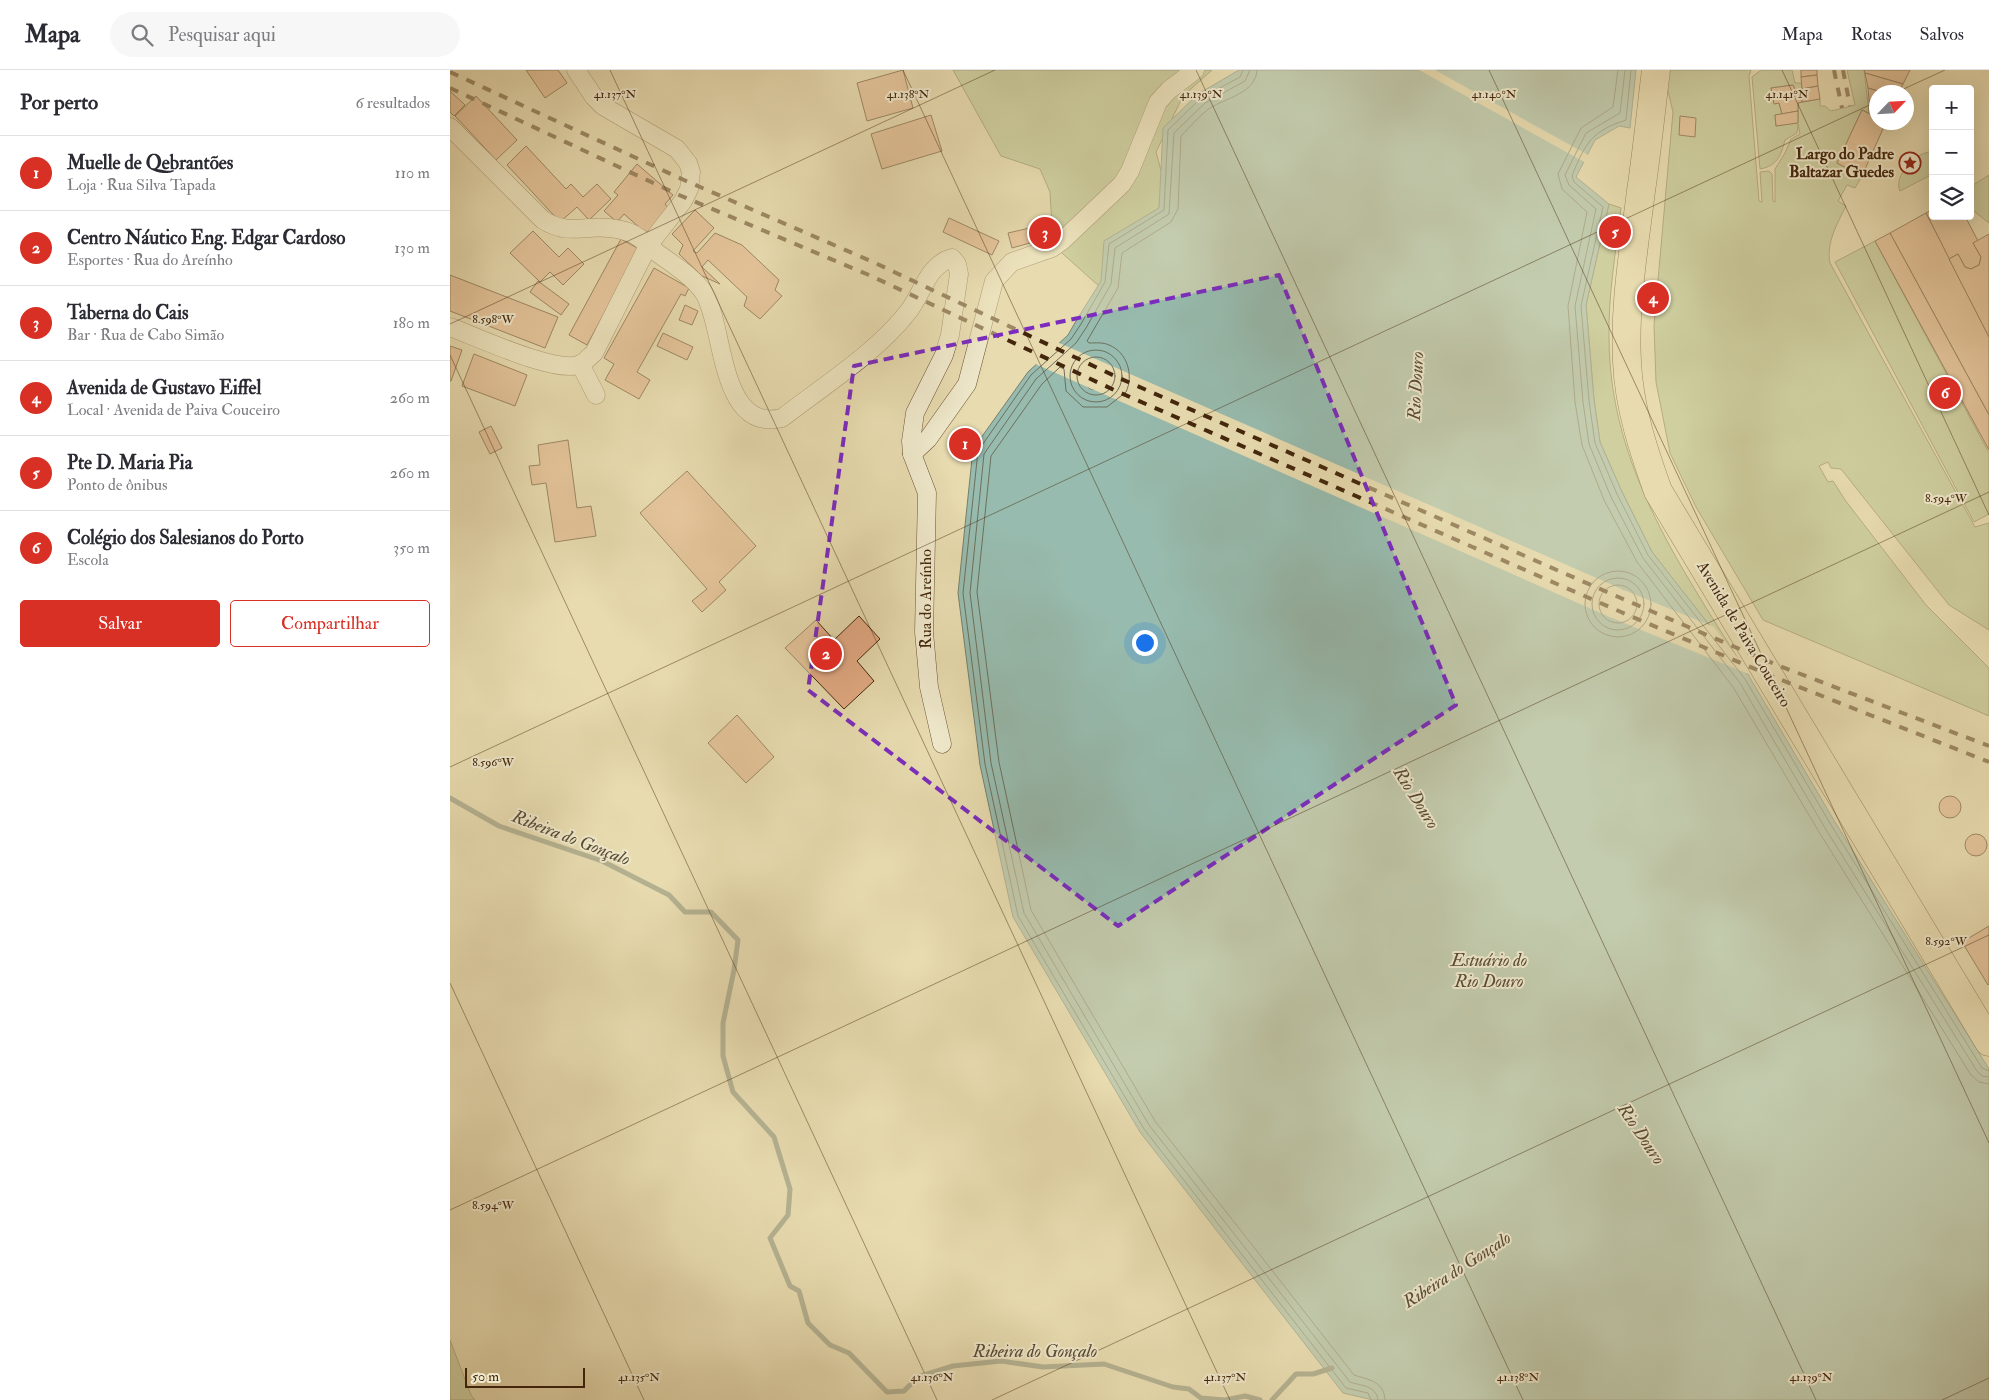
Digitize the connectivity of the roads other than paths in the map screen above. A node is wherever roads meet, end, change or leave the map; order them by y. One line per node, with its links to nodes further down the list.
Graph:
1 (576, 70): 5 (street)
2 (1195, 70): 9 (street)
3 (1656, 70): 11 (main road, Avenida de Paiva Couceiro)
4 (450, 127): 5 (street)
5 (648, 246): 7 (street); 9 (street)
6 (450, 327): 7 (street)
7 (580, 364): 8 (street)
8 (596, 395)
9 (912, 454): 10 (street, Rua do Areínho)
10 (942, 744)
11 (1989, 1042)

